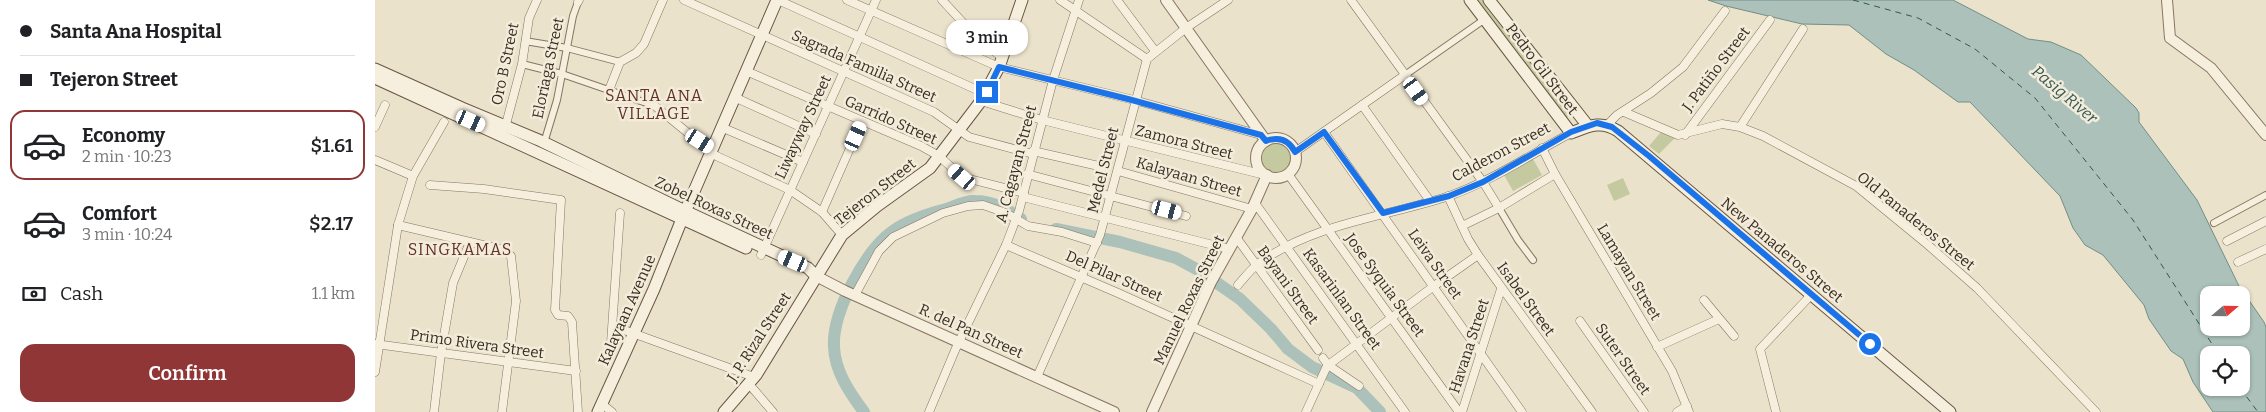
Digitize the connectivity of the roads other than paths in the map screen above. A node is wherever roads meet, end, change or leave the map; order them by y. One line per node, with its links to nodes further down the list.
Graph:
1 (537, 0): 29 (street, Oro B Street)
2 (663, 0): 33 (street)
3 (684, 0): 19 (street, Sagrada Familia Street)
4 (777, 0): 27 (main road, Kalayaan Avenue); 28 (street, Zamora Street)
5 (847, 0): 20 (street)
6 (876, 0): 20 (street, Liwayway Street)
7 (942, 0): 34 (street)
8 (1022, 0): 34 (main road, Tejeron Street)
9 (1060, 0): 21 (street)
10 (1079, 0): 21 (street, A. Cagayan Street)
11 (1117, 0): 31 (street)
12 (1165, 0): 25 (street)
13 (1228, 0): 25 (street)
14 (1351, 0): 40 (street)
15 (1470, 0): 23 (main road, Pedro Gil Street)
16 (1489, 0): 55 (main road, Pedro Gil Street)
17 (2167, 0): 65 (street)
18 (578, 1): 30 (street, Eloriaga Street)
19 (703, 4): 27 (street, Sagrada Familia Street)
20 (871, 10): 28 (street, Liwayway Street); 34 (street)
21 (1075, 10): 32 (street); 41 (street, A. Cagayan Street)
22 (1725, 11): 50 (street)
23 (1485, 19): 40 (street); 62 (main road, Pedro Gil Street)
24 (1770, 20): 64 (street, J. Patiño Street)
25 (1186, 28): 31 (street); 66 (street)
26 (1803, 29): 58 (street)
27 (761, 35): 36 (main road, Kalayaan Avenue); 37 (street, Sagrada Familia Street)
28 (859, 36): 37 (street, Liwayway Street); 43 (street, Zamora Street)
29 (525, 42): 30 (street); 35 (street, Oro B Street)
30 (567, 48): 33 (street); 39 (street, Eloriaga Street)
31 (1155, 51): 32 (street)
32 (1147, 58): 45 (street, Medel Street)
33 (620, 62): 42 (street)
34 (1001, 62): 41 (street); 43 (main road, Tejeron Street)
35 (521, 64): 39 (street); 60 (street, Oro B Street)
36 (746, 71): 44 (main road, Kalayaan Avenue); 49 (street, Garrido Street)
37 (843, 72): 49 (street, Liwayway Street); 59 (street, Sagrada Familia Street)
38 (376, 74): 60 (main road, Zobel Roxas Street)
39 (562, 74): 42 (street); 68 (street, Eloriaga Street)
40 (1405, 75): 46 (street); 83 (street)
41 (1053, 80): 45 (street); 51 (street, A. Cagayan Street)
42 (609, 90): 48 (street)
43 (984, 96): 51 (street, Zamora Street); 59 (main road, Tejeron Street)
44 (734, 97): 57 (main road, Kalayaan Avenue); 63 (street)
45 (1135, 100): 66 (street); 67 (street, Medel Street)
46 (1362, 105): 61 (street); 90 (street)
47 (385, 106): 56 (street)
48 (655, 106): 70 (street)
49 (828, 106): 52 (street, Garrido Street); 63 (street, Liwayway Street)
50 (1624, 112): 54 (street); 64 (street)
51 (1042, 120): 67 (street, Zamora Street); 72 (street, A. Cagayan Street)
52 (862, 121): 73 (street, Garrido Street); 93 (street)
53 (444, 122): 82 (street)
54 (1607, 125): 55 (main road); 125 (main road, New Panaderos Street)
55 (1588, 126): 62 (main road, Calderon Street)
56 (375, 127)
57 (721, 127): 70 (main road, Kalayaan Avenue); 75 (street)
58 (1740, 127): 64 (street, Old Panaderos Street); 170 (street, Old Panaderos Street)
59 (959, 128): 72 (street, Sagrada Familia Street); 73 (main road, Tejeron Street)
60 (504, 131): 68 (main road, Zobel Roxas Street); 96 (main road, Zobel Roxas Street)
61 (1324, 132): 71 (street); 95 (street, Leiva Street)
62 (1571, 132): 69 (street, Calderon Street)
63 (816, 134): 75 (street, Liwayway Street)
64 (1685, 135)
65 (2266, 135)
66 (1264, 138): 71 (street); 81 (street)
67 (1125, 141): 77 (street, Medel Street); 81 (street, Zamora Street)
68 (545, 143): 96 (main road, Zobel Roxas Street)
69 (1542, 148): 80 (street, Lamayan Street); 83 (street, Calderon Street)
70 (711, 151): 85 (street); 96 (main road, Kalayaan Avenue)
71 (1295, 152): 79 (street)
72 (1033, 153): 76 (street, Sagrada Familia Street); 78 (street, A. Cagayan Street)
73 (939, 156): 86 (street, Garrido Street); 105 (main road, Tejeron Street)
74 (375, 160): 82 (street)
75 (803, 162): 85 (street, Liwayway Street)
76 (1103, 167)
77 (1118, 171): 88 (street, Medel Street); 91 (street, Kalayaan Street)
78 (1027, 174): 86 (street, A. Cagayan Street); 88 (street)
79 (1288, 174): 81 (street); 104 (street, Jose Syquia Street)
80 (1555, 174): 92 (street); 138 (street, Lamayan Street)
81 (1266, 175): 91 (street, Manuel Roxas Street)
82 (413, 176): 102 (street)
83 (1483, 182): 89 (street, Calderon Street); 92 (street)
84 (430, 185): 144 (street)
85 (789, 190): 93 (street); 114 (street, Liwayway Street)
86 (1023, 195): 97 (street, A. Cagayan Street); 99 (street, Garrido Street)
87 (2266, 195): 101 (street)
88 (1111, 196): 98 (street); 99 (street, Medel Street)
89 (1449, 196): 90 (street, Calderon Street); 103 (street, Isabel Street)
90 (1430, 201): 95 (street, Calderon Street)
91 (1253, 206): 106 (street, Manuel Roxas Street); 111 (street, Kasarinlan Street)
92 (1499, 208): 103 (street); 116 (street)
93 (821, 212): 105 (street)
94 (620, 213): 130 (street)
95 (1383, 213): 104 (street, Calderon Street); 122 (street, Leiva Street)
96 (683, 215): 114 (main road, Zobel Roxas Street); 132 (main road, Kalayaan Avenue)
97 (1017, 216): 107 (street); 110 (street, A. Cagayan Street); 124 (street)
98 (1186, 216)
99 (1105, 220): 107 (street, Medel Street); 113 (street, Garrido Street)
100 (2266, 222): 108 (street)
101 (2214, 223)
102 (398, 225): 109 (street); 137 (street)
103 (1462, 226): 115 (street, Isabel Street)
104 (1329, 231): 111 (street, Calderon Street); 127 (street, Jose Syquia Street)
105 (842, 235): 119 (main road, Tejeron Street)
106 (1236, 237): 113 (street, Manuel Roxas Street); 118 (street, Bayani Street)
107 (1098, 240): 120 (street, Medel Street)
108 (2227, 241)
109 (470, 242): 140 (street); 142 (street)
110 (1006, 245): 120 (street, Del Pilar Street); 134 (street, A. Cagayan Street)
111 (1287, 246): 118 (street, Calderon Street); 135 (street, Kasarinlan Street)
112 (2266, 249): 117 (street)
113 (1229, 250): 131 (street, Manuel Roxas Street)
114 (763, 252): 119 (main road, Zobel Roxas Street)
115 (1478, 255): 122 (street); 123 (street, Isabel Street)
116 (1533, 260)
117 (2238, 262)
118 (1257, 264): 121 (street, Calderon Street); 139 (street, Bayani Street)
119 (816, 276): 124 (street, R. del Pan Street); 147 (main road, J. P. Rizal Street)
120 (1082, 277): 131 (street, Del Pilar Street); 146 (street, Medel Street)
121 (1238, 285)
122 (1434, 286): 127 (street); 141 (street, Leiva Street)
123 (1501, 289): 141 (street, Havana Street); 152 (street, Isabel Street)
124 (852, 294): 134 (street, R. del Pan Street)
125 (1811, 295): 168 (street); 169 (main road, New Panaderos Street)
126 (1704, 300): 128 (street)
127 (1390, 318): 135 (street); 164 (street, Jose Syquia Street)
128 (1719, 319): 133 (street); 138 (street)
129 (1580, 321): 166 (street, Suter Street)
130 (613, 326): 132 (street); 136 (street)
131 (1191, 327): 148 (street, Del Pilar Street); 161 (street, Manuel Roxas Street)
132 (633, 334): 147 (street); 150 (main road, Kalayaan Avenue)
133 (1734, 336)
134 (959, 342): 146 (street, R. del Pan Street); 159 (street, A. Cagayan Street)
135 (1357, 343): 143 (street); 163 (street, Kasarinlan Street)
136 (611, 344)
137 (377, 345): 140 (street, Primo Rivera Street); 145 (street)
138 (1657, 347): 151 (street, Lamayan Street)
139 (1318, 350)
140 (441, 353): 142 (street, Primo Rivera Street); 153 (street)
141 (1481, 356): 164 (street, Havana Street); 165 (street, Leiva Street)
142 (508, 363): 144 (street, Primo Rivera Street); 154 (street)
143 (1326, 363): 148 (street); 149 (street)
144 (576, 371): 155 (street)
145 (375, 372)
146 (1037, 377): 160 (street, R. del Pan Street)
147 (752, 380): 157 (main road, J. P. Rizal Street); 158 (street)
148 (1319, 384): 162 (street)
149 (1359, 386)
150 (600, 408): 156 (street)
151 (1688, 409): 167 (street)
152 (1588, 411)
153 (434, 412)
154 (502, 412)
155 (578, 412)
156 (612, 412)
157 (724, 412)
158 (773, 412)
159 (929, 412)
160 (1114, 412)
161 (1152, 412)
162 (1306, 412)
163 (1405, 412)
164 (1461, 412)
165 (1522, 412)
166 (1644, 412)
167 (1677, 412)
168 (1776, 412)
169 (1950, 412)
170 (2096, 412)

